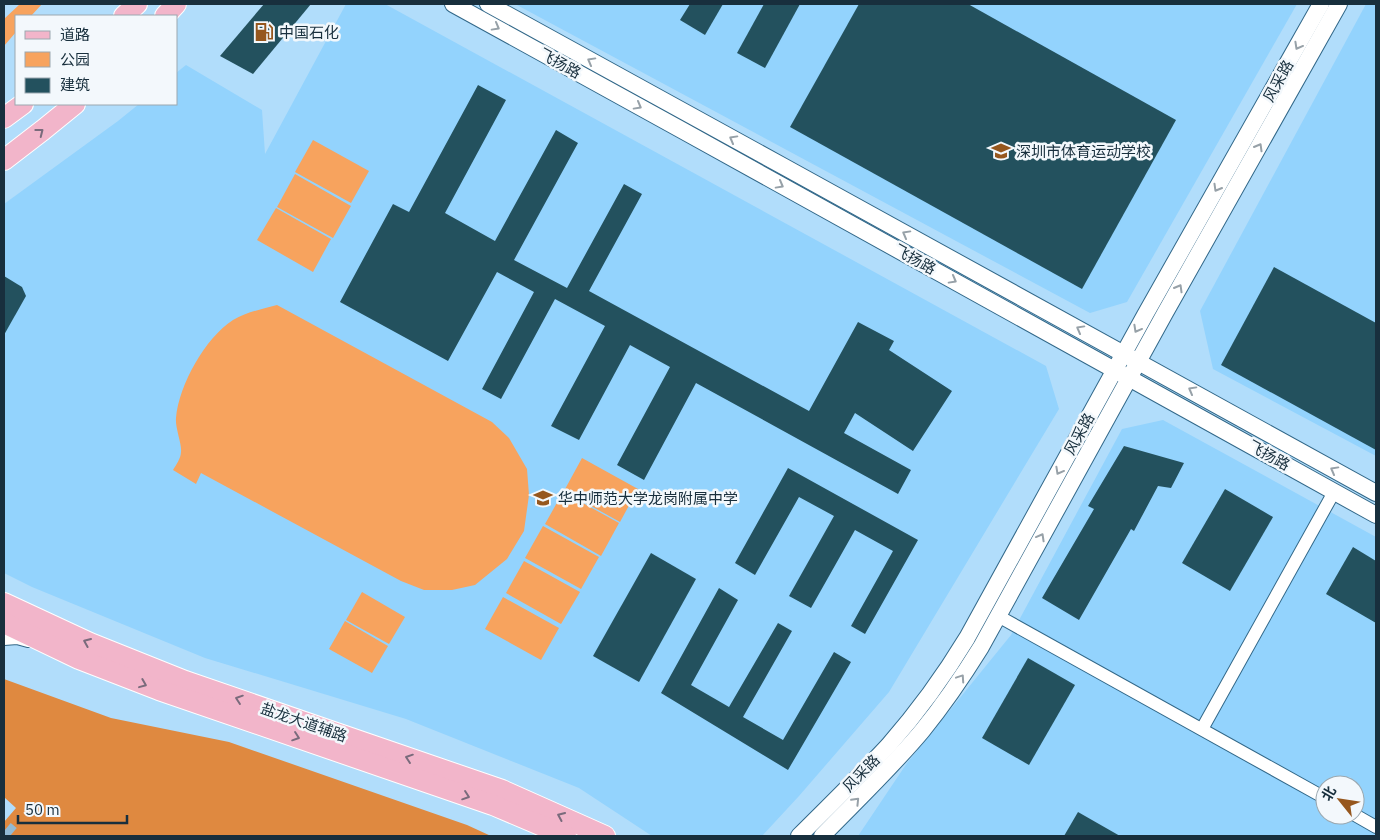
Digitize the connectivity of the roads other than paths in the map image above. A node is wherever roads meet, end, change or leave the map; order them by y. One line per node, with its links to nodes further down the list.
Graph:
1 (137, 4): 7 (main road)
2 (176, 4): 8 (main road)
3 (453, 4): 14 (street, 飞扬路, one-way to 14)
4 (488, 4): 13 (street, 飞扬路, one-way to 4)
5 (1321, 4): 13 (street, 风采路, one-way to 13)
6 (1339, 4): 13 (street, 风采路, one-way to 6)
7 (125, 15)
8 (166, 15)
9 (21, 105): 11 (main road)
10 (74, 105): 12 (main road, one-way to 10)
11 (4, 118)
12 (4, 160)
13 (1131, 357): 14 (street, 风采路); 16 (street, 飞扬路, one-way to 13)
14 (1122, 373): 15 (street, 飞扬路); 19 (street, 风采路, one-way to 14); 29 (street, 风采路, one-way to 29)
15 (1334, 492): 17 (street, 飞扬路); 23 (street)
16 (1376, 493)
17 (1376, 515)
18 (4, 603): 28 (main road, 盐龙大道辅路, one-way to 18)
19 (998, 616): 23 (street); 30 (street, 风采路, one-way to 19)
20 (4, 623): 22 (main road, 盐龙大道辅路)
21 (4, 639): 22 (street)
22 (49, 646): 27 (main road, 盐龙大道辅路, one-way to 27)
23 (1202, 729): 24 (street)
24 (1315, 792)
25 (1365, 821): 26 (street)
26 (1376, 827)
27 (566, 836)
28 (605, 836)
29 (799, 836)
30 (822, 836)

